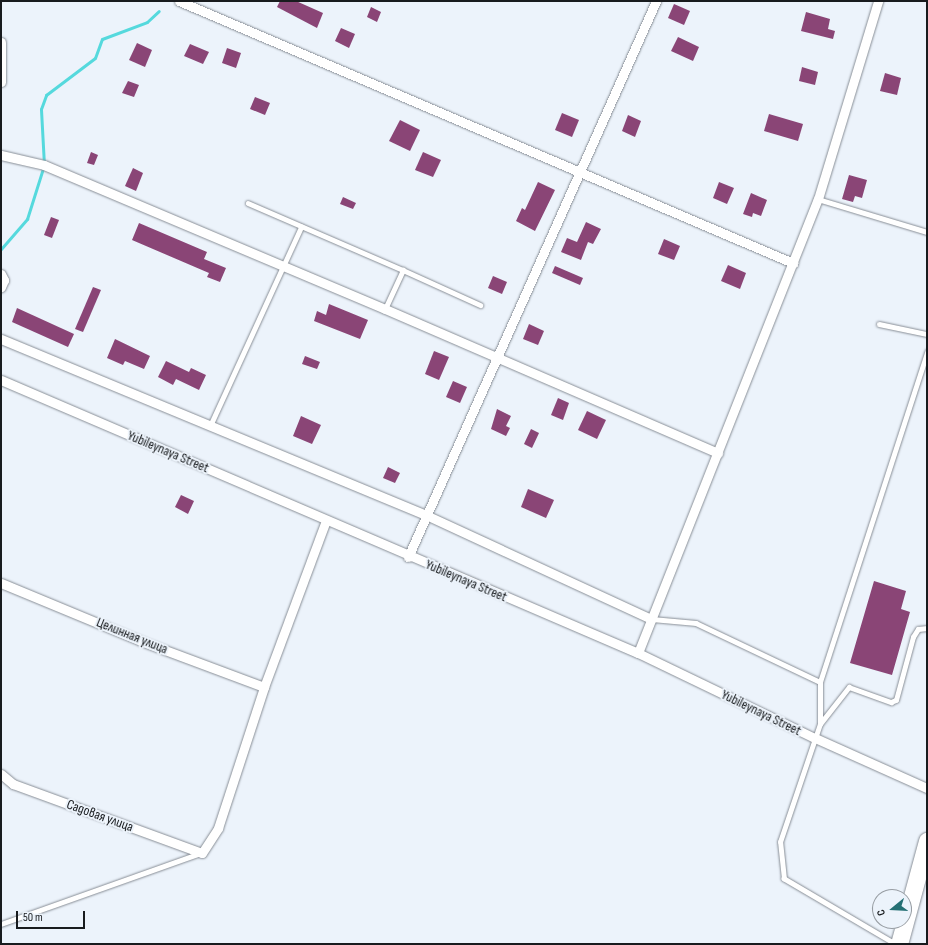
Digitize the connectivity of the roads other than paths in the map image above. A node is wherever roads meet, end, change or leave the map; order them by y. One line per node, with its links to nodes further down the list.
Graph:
1 (179, 1): 7 (street)
2 (656, 1): 7 (street)
3 (878, 1): 8 (street)
4 (1, 42): 5 (street)
5 (1, 82)
6 (1, 155): 13 (street)
7 (579, 173): 12 (street); 23 (street)
8 (818, 199): 11 (lane); 12 (street)
9 (248, 203): 10 (lane)
10 (301, 227): 13 (lane); 14 (lane)
11 (927, 232)
12 (793, 263): 26 (street)
13 (283, 266): 18 (street); 25 (lane)
14 (402, 270): 17 (lane); 18 (lane)
15 (1, 274): 16 (street)
16 (1, 287)
17 (480, 304)
18 (385, 308): 23 (street)
19 (878, 324): 20 (lane)
20 (927, 334)
21 (1, 339): 25 (street)
22 (927, 352): 34 (lane)
23 (495, 358): 26 (street); 27 (street)
24 (1, 380): 28 (street, Yubileynaya Street)
25 (210, 427): 27 (street)
26 (718, 453): 31 (street)
27 (426, 515): 29 (street); 31 (street)
28 (326, 520): 29 (street, Yubileynaya Street); 35 (street)
29 (408, 557): 33 (street, Yubileynaya Street)
30 (1, 583): 35 (street, Целинная улица)
31 (651, 619): 33 (street); 34 (lane)
32 (927, 628): 36 (lane)
33 (638, 653): 37 (street, Yubileynaya Street)
34 (820, 682): 36 (lane)
35 (264, 687): 41 (street)
36 (820, 724): 37 (lane)
37 (815, 738): 39 (street, Yubileynaya Street); 43 (lane)
38 (1, 774): 41 (street, Садовая улица)
39 (927, 788)
40 (927, 841): 44 (highway)
41 (202, 853): 42 (lane)
42 (1, 924)
43 (895, 944)
44 (899, 944)

